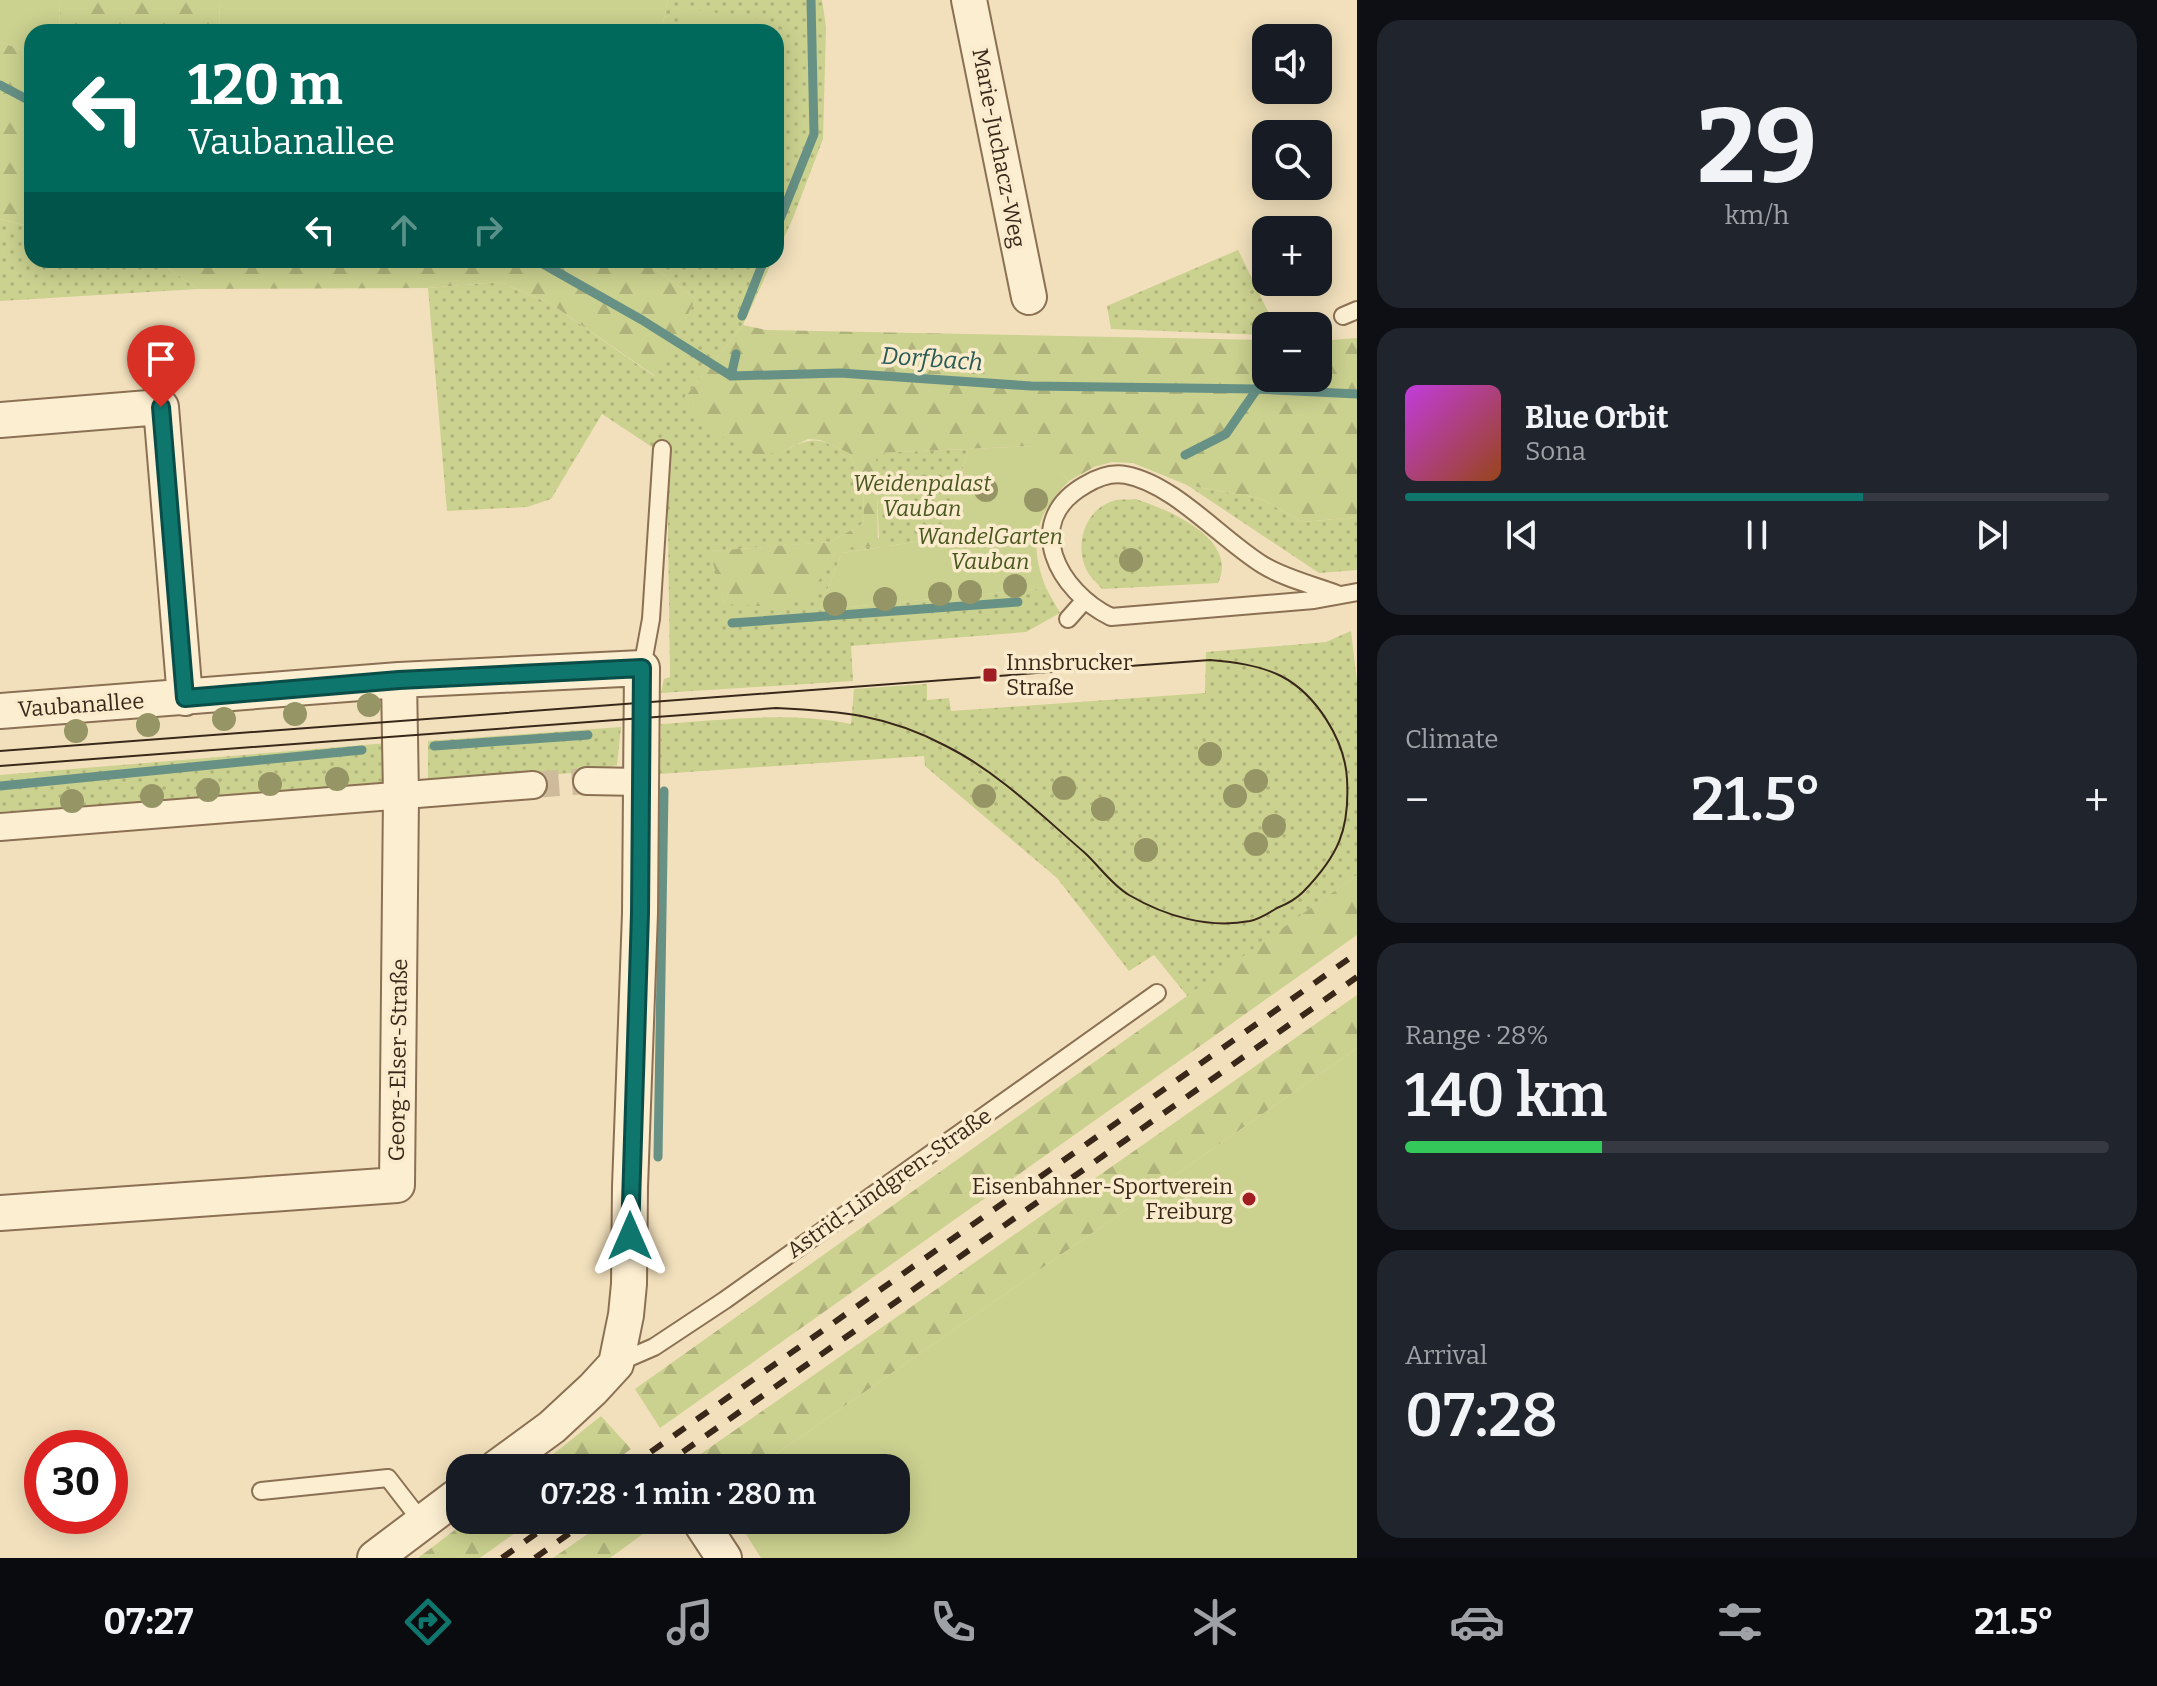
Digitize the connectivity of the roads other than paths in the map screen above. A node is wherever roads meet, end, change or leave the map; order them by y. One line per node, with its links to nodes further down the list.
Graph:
1 (969, 0): 2 (street, Marie-Juchacz-Weg)
2 (1029, 297)
3 (0, 420): 11 (street)
4 (662, 449): 9 (lane)
5 (1357, 592): 6 (lane)
6 (1337, 594): 7 (lane); 7 (lane)
7 (1084, 601): 8 (lane)
8 (1068, 619)
9 (642, 668): 10 (street, Vaubanallee); 14 (street)
10 (399, 680): 11 (street, Vaubanallee); 16 (street, Georg-Elser-Straße)
11 (185, 698): 12 (street, Vaubanallee)
12 (0, 711)
13 (587, 781): 14 (street)
14 (640, 782): 20 (street)
15 (533, 785): 16 (street)
16 (401, 796): 17 (street); 19 (street, Georg-Elser-Straße)
17 (0, 827)
18 (1157, 993): 20 (lane, Astrid-Lindgren-Straße)
19 (0, 1213)
20 (616, 1364): 21 (street, Astrid-Lindgren-Straße)
21 (515, 1454)
22 (261, 1491): 24 (lane)
23 (446, 1504): 24 (street)
24 (422, 1522): 26 (street)
25 (708, 1534): 27 (street)
26 (375, 1558)
27 (724, 1558)

